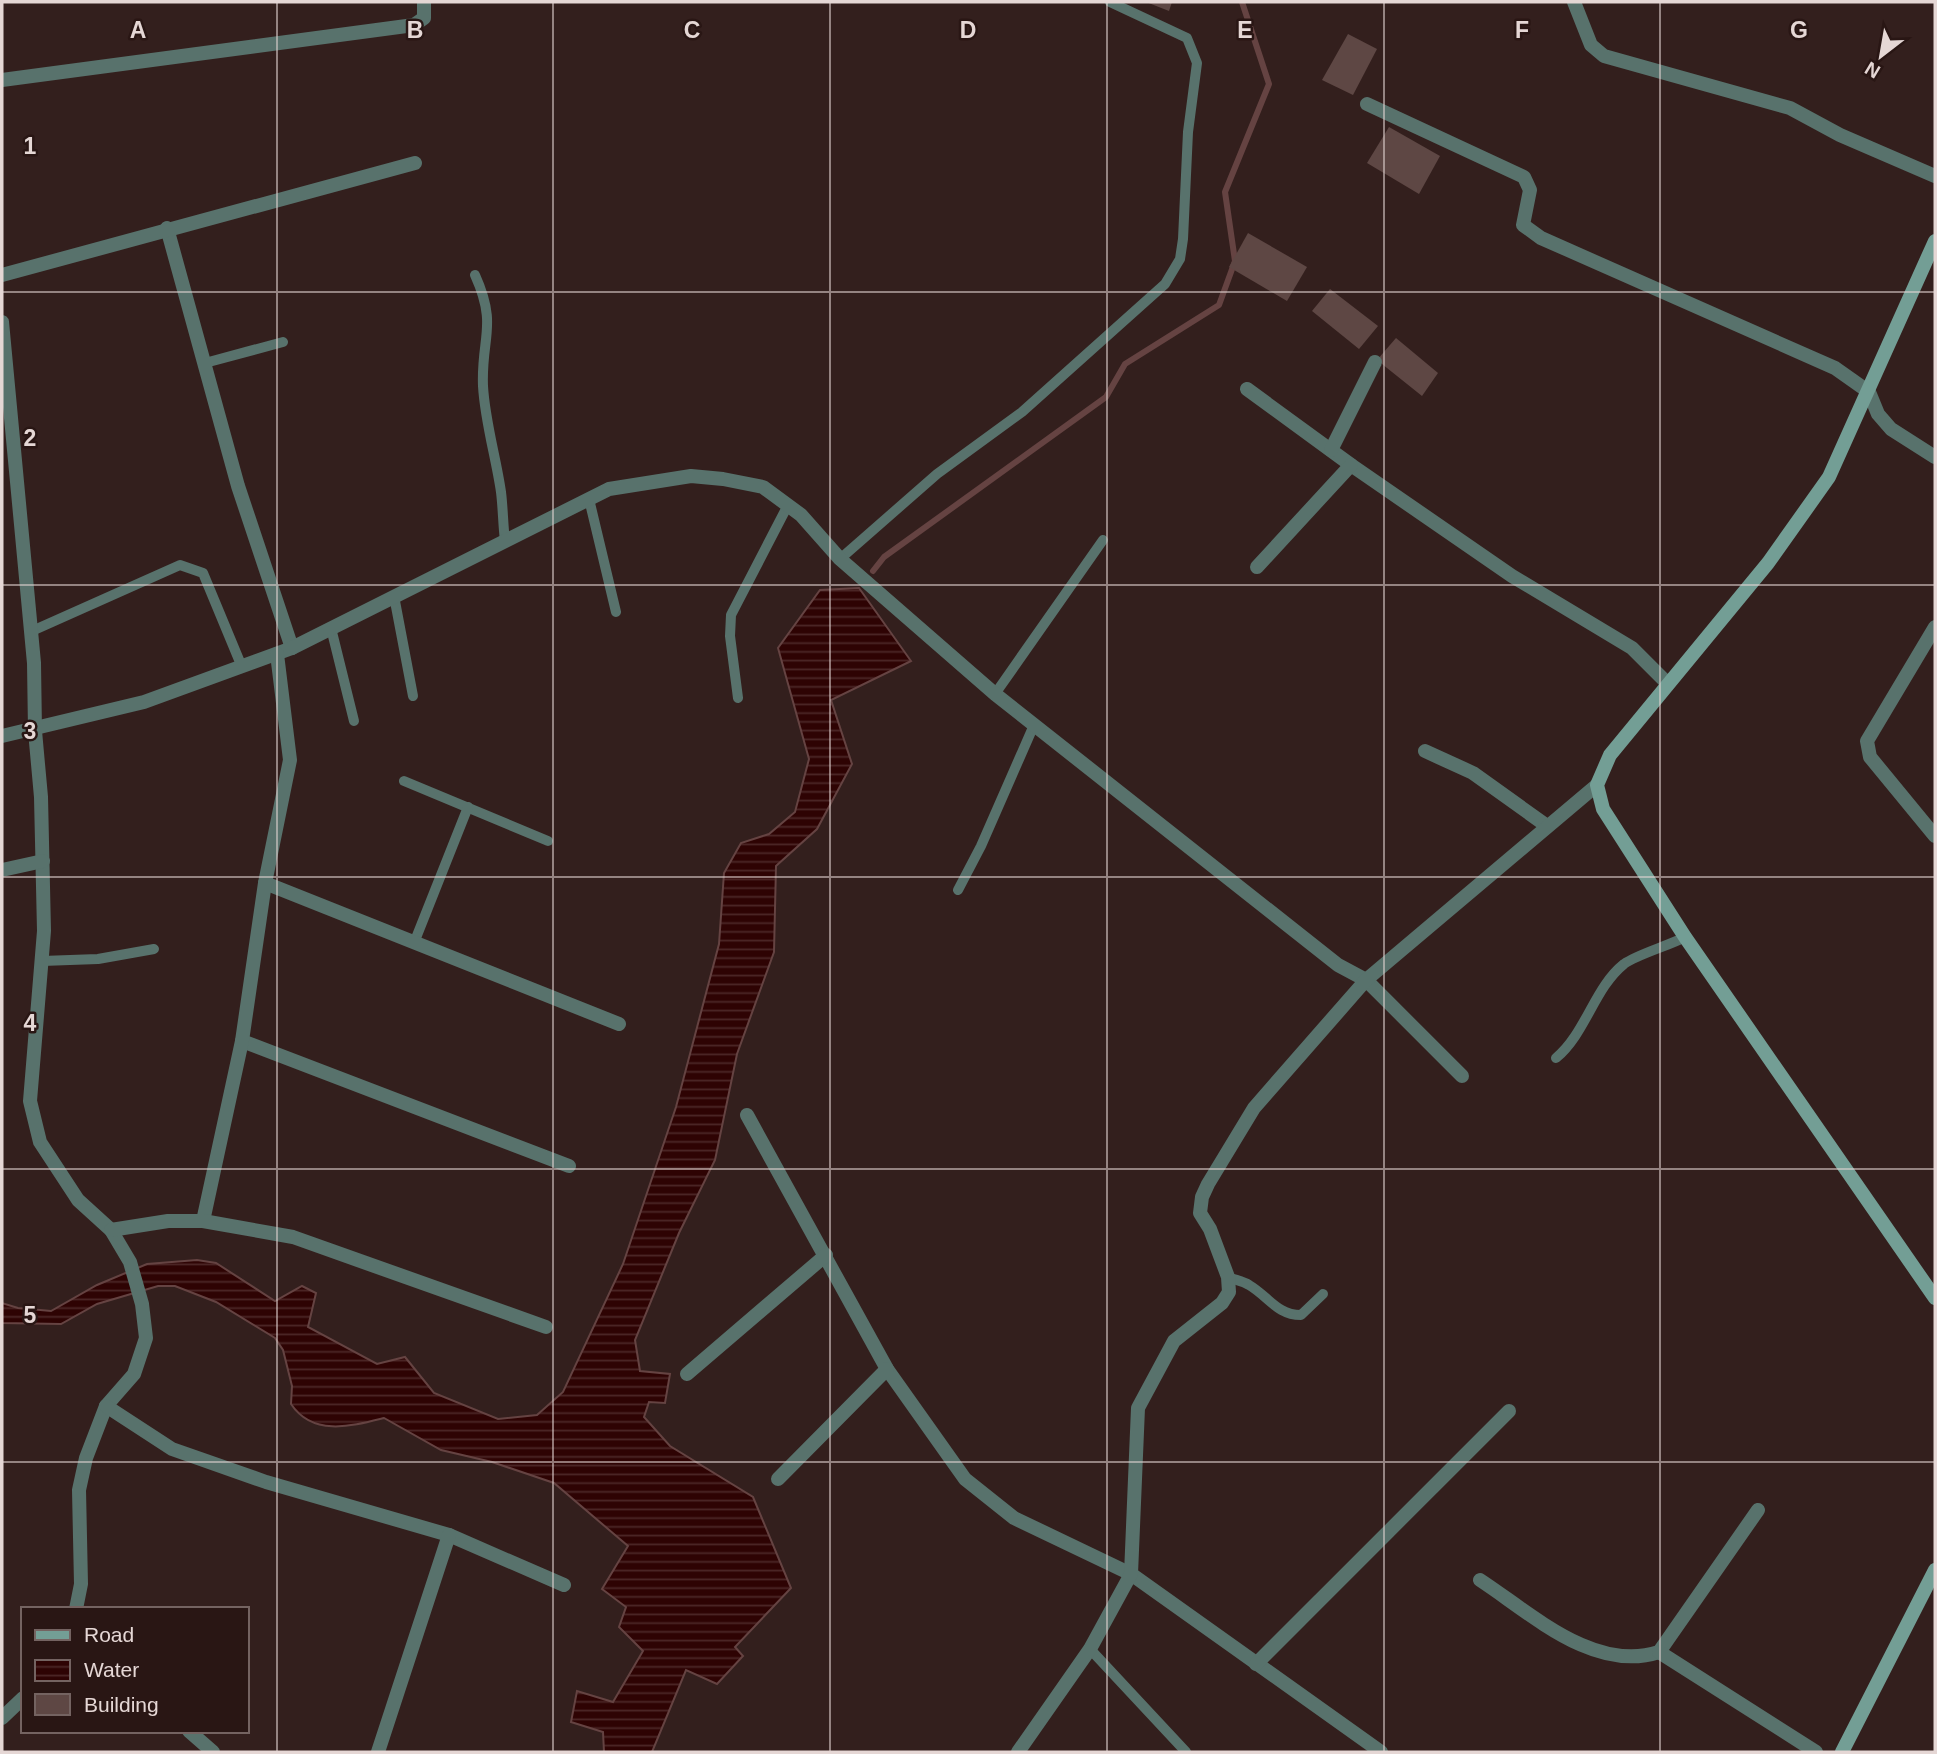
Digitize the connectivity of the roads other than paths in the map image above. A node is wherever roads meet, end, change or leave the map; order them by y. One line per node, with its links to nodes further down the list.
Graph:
1 (424, 2): 4 (street)
2 (1110, 2): 25 (lane)
3 (1573, 2): 7 (street)
4 (2, 80)
5 (1367, 104): 17 (street)
6 (415, 163): 8 (street)
7 (1935, 176)
8 (167, 228): 10 (street); 15 (street)
9 (1935, 241): 17 (street)
10 (2, 275)
11 (475, 275): 24 (lane)
12 (2, 322): 31 (street)
13 (284, 342): 15 (lane)
14 (1375, 362): 18 (street)
15 (205, 363): 32 (street)
16 (1247, 389): 18 (street)
17 (1869, 392): 19 (street); 35 (street)
18 (1331, 450): 20 (street)
19 (1935, 457)
20 (1351, 465): 26 (street); 35 (street)
21 (589, 499): 22 (street); 24 (street); 28 (lane)
22 (788, 505): 25 (street); 38 (lane)
23 (1103, 540): 36 (lane)
24 (505, 541): 27 (street)
25 (840, 559): 36 (street)
26 (1257, 567)
27 (394, 596): 30 (street); 37 (lane)
28 (617, 612)
29 (1935, 627): 48 (street)
30 (331, 628): 32 (street); 39 (lane)
31 (32, 631): 34 (lane); 41 (street)
32 (292, 648): 33 (street)
33 (277, 654): 34 (street); 52 (street)
34 (242, 667): 41 (street)
35 (1667, 683): 45 (street)
36 (995, 694): 40 (street)
37 (413, 696)
38 (738, 698)
39 (354, 721)
40 (1034, 725): 53 (lane); 58 (street)
41 (35, 731): 42 (street); 50 (street)
42 (2, 736)
43 (1425, 751): 47 (street)
44 (404, 781): 46 (lane)
45 (1597, 785): 47 (street); 54 (street)
46 (468, 807): 49 (lane); 55 (lane)
47 (1548, 827): 58 (street)
48 (1935, 836)
49 (548, 841)
50 (43, 861): 51 (street); 57 (street)
51 (2, 870)
52 (265, 883): 55 (street); 60 (street)
53 (958, 890)
54 (1685, 937): 61 (lane); 70 (street)
55 (414, 943): 59 (street)
56 (153, 949): 57 (lane)
57 (42, 961): 66 (street)
58 (1366, 980): 62 (street); 68 (street)
59 (619, 1024)
60 (242, 1041): 64 (street); 65 (street)
61 (1556, 1058)
62 (1462, 1076)
63 (747, 1115): 67 (street)
64 (569, 1166)
65 (203, 1221): 66 (street); 71 (street)
66 (111, 1230): 74 (street)
67 (826, 1255): 72 (street); 73 (street)
68 (1228, 1278): 69 (lane); 80 (street)
69 (1324, 1294)
70 (1935, 1298)
71 (546, 1327)
72 (887, 1369): 76 (street); 80 (street)
73 (687, 1374)
74 (106, 1406): 78 (street); 83 (street)
75 (1508, 1411): 86 (street)
76 (778, 1479)
77 (1758, 1510): 85 (street)
78 (449, 1535): 82 (street); 91 (street)
79 (1935, 1570): 96 (street)
80 (1131, 1574): 84 (street); 86 (street)
81 (1480, 1580): 85 (street)
82 (564, 1585)
83 (76, 1607)
84 (1090, 1649): 92 (street); 93 (lane)
85 (1659, 1652): 95 (street)
86 (1256, 1664): 94 (street)
87 (21, 1700): 88 (street)
88 (2, 1717)
89 (191, 1733): 90 (street)
90 (213, 1752)
91 (378, 1752)
92 (1018, 1752)
93 (1186, 1752)
94 (1381, 1752)
95 (1816, 1752)
96 (1842, 1752)

